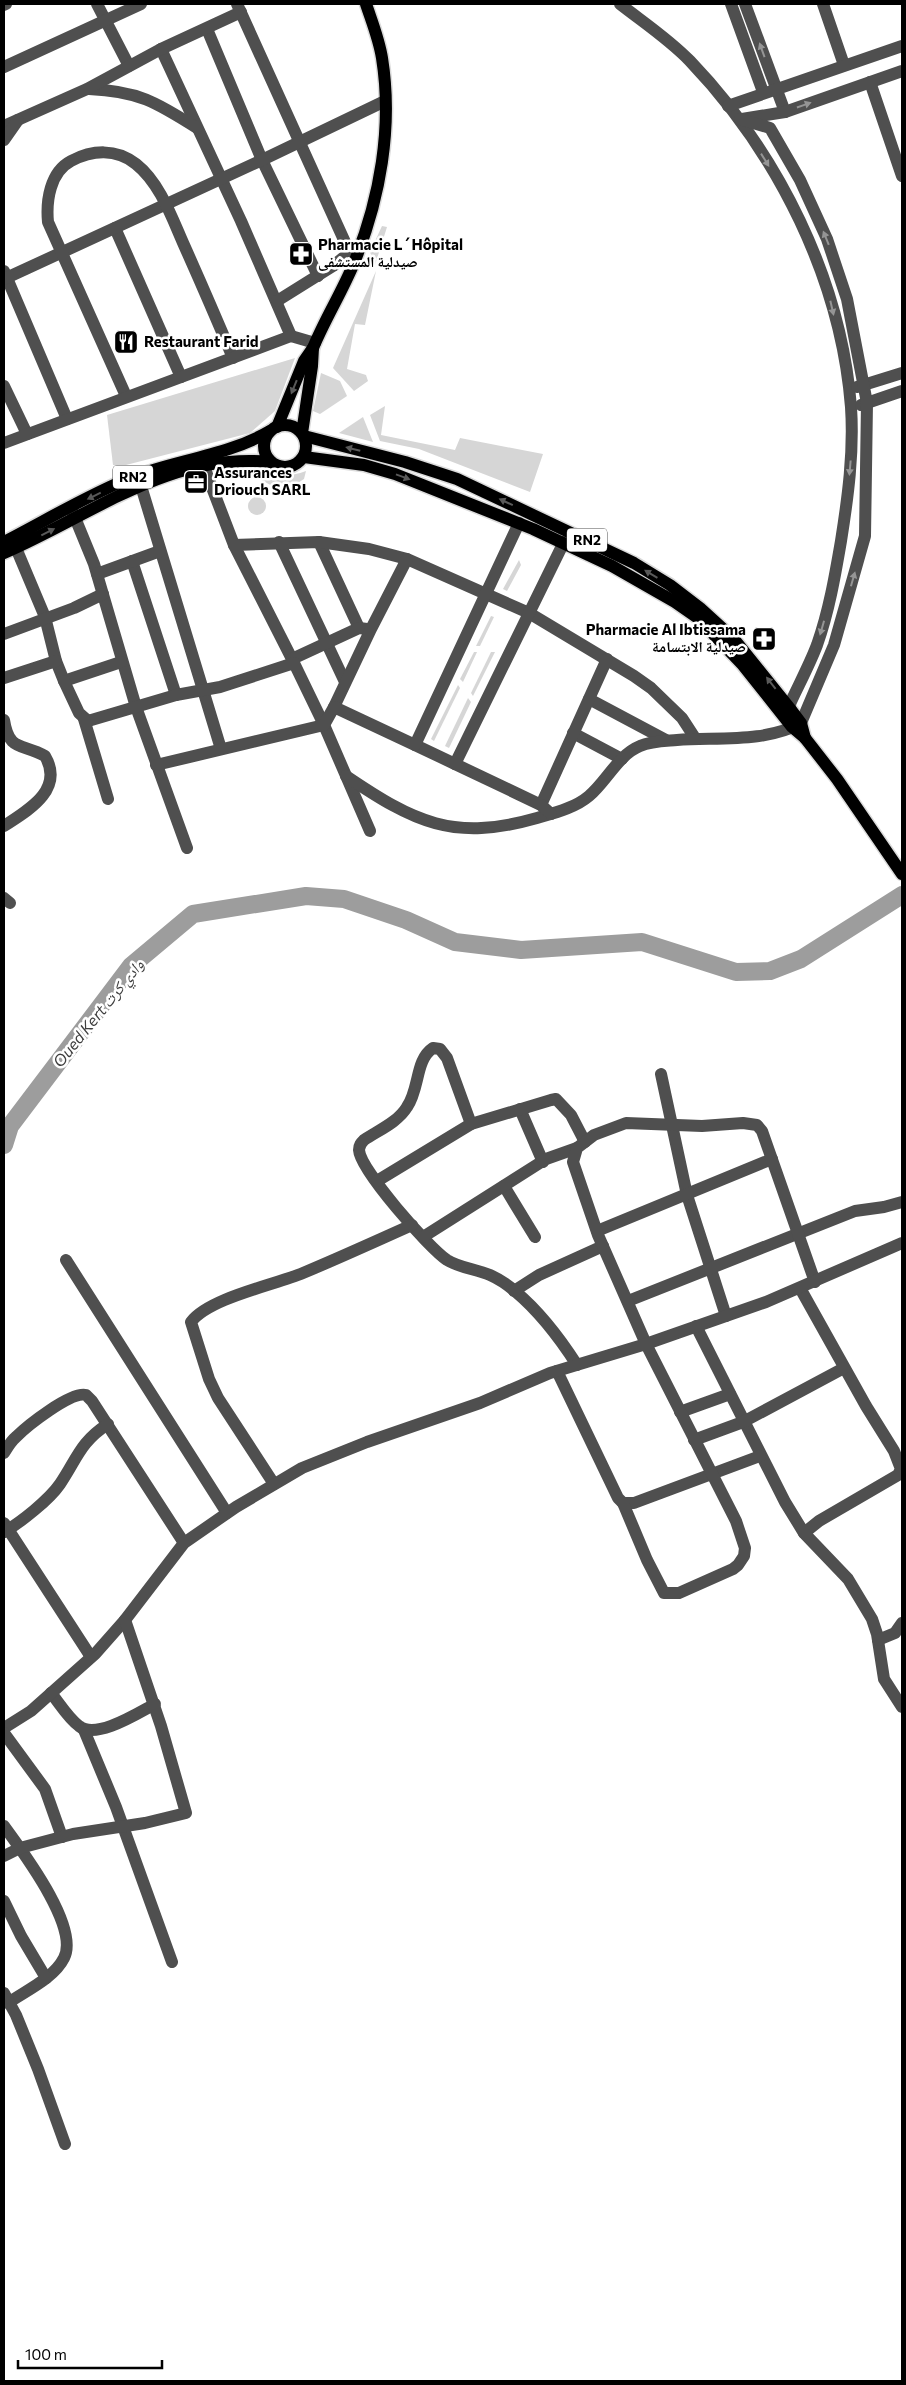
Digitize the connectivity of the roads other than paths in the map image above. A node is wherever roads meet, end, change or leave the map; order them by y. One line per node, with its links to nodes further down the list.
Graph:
1 (98, 4): 9 (street)
2 (141, 4): 9 (street)
3 (366, 4): 21 (main road)
4 (620, 4): 22 (street)
5 (731, 4): 20 (street)
6 (745, 4): 18 (street, one-way to 6)
7 (822, 4): 13 (street)
8 (239, 8): 10 (street); 29 (street)
9 (106, 20): 14 (street); 15 (street)
10 (207, 29): 12 (street); 30 (street)
11 (902, 46): 13 (street)
12 (161, 49): 14 (street); 27 (street)
13 (844, 65): 18 (street)
14 (129, 66): 19 (street)
15 (4, 67)
16 (902, 72): 17 (street)
17 (870, 82): 23 (street, one-way to 17); 31 (street)
18 (776, 88): 20 (street); 23 (street)
19 (87, 89): 24 (street); 27 (street)
20 (763, 92): 22 (street)
21 (385, 101): 29 (street); 36 (main road)
22 (728, 106): 25 (street)
23 (785, 112): 25 (street)
24 (19, 118): 26 (street); 28 (street)
25 (740, 119): 45 (street, one-way to 25); 47 (street, one-way to 47)
26 (4, 126)
27 (197, 128): 32 (street)
28 (4, 140)
29 (300, 142): 30 (street); 36 (street)
30 (262, 160): 32 (street); 38 (street)
31 (901, 172)
32 (221, 178): 33 (street); 39 (street)
33 (166, 204): 34 (street); 35 (street); 42 (street)
34 (115, 228): 35 (street); 44 (street)
35 (63, 252): 37 (street); 49 (street)
36 (352, 258): 38 (street); 41 (main road)
37 (5, 276): 52 (street)
38 (318, 276): 39 (street)
39 (277, 301): 40 (street)
40 (291, 336): 41 (street); 42 (street)
41 (314, 345): 53 (main road, one-way to 53); 55 (main road)
42 (233, 358): 44 (street)
43 (902, 373): 45 (street)
44 (180, 377): 49 (street)
45 (864, 385): 47 (street); 50 (street)
46 (4, 386): 54 (street)
47 (848, 390): 51 (street)
48 (902, 391): 50 (street)
49 (126, 396): 52 (street)
50 (867, 403): 51 (street); 96 (street, one-way to 50)
51 (851, 407): 90 (street, one-way to 90)
52 (67, 419): 54 (street)
53 (274, 429): 55 (main road, RN2); 58 (main road); 61 (main road, RN2, one-way to 61)
54 (27, 434): 56 (street)
55 (303, 434): 57 (main road); 90 (main road, RN2, one-way to 55)
56 (4, 443)
57 (304, 457): 58 (main road, RN2); 62 (main road, RN2, one-way to 62)
58 (270, 462): 59 (main road, RN2)
59 (203, 464): 60 (main road, RN2); 67 (street)
60 (141, 486): 61 (main road, RN2); 69 (street)
61 (73, 513): 63 (main road, RN2); 68 (main road, RN2, one-way to 61); 72 (street)
62 (519, 523): 66 (main road, RN2); 74 (street)
63 (4, 542)
64 (279, 542): 65 (street); 67 (street); 79 (street)
65 (319, 542): 70 (street); 77 (street)
66 (564, 542): 75 (street); 96 (main road, RN2)
67 (234, 545): 82 (street)
68 (10, 551): 76 (street)
69 (160, 551): 71 (street); 87 (street)
70 (407, 559): 74 (street); 77 (street)
71 (132, 561): 72 (street); 88 (street)
72 (96, 574): 73 (street)
73 (103, 594): 76 (street); 83 (street)
74 (487, 594): 75 (street); 100 (street)
75 (529, 613): 80 (street); 103 (street)
76 (45, 617): 78 (street); 81 (street)
77 (365, 628): 79 (street); 86 (street)
78 (4, 634)
79 (326, 642): 82 (street); 86 (street)
80 (607, 659): 89 (street); 98 (street)
81 (56, 661): 84 (street); 85 (street)
82 (293, 661): 87 (street); 95 (street)
83 (121, 662): 85 (street); 91 (street)
84 (4, 678)
85 (64, 682): 94 (street)
86 (345, 682): 92 (street)
87 (202, 692): 88 (street); 101 (street)
88 (176, 695): 91 (street)
89 (589, 698): 97 (street); 99 (street)
90 (789, 706): 96 (main road, RN2)
91 (136, 707): 94 (street); 104 (street)
92 (334, 707): 95 (street); 100 (street)
93 (4, 720): 109 (street)
94 (84, 720): 106 (street)
95 (324, 725): 101 (street); 105 (street)
96 (796, 725): 98 (street); 112 (main road, RN2)
97 (573, 733): 102 (street); 107 (street)
98 (695, 738): 99 (street)
99 (666, 740): 102 (street)
100 (415, 745): 103 (street)
101 (220, 749): 104 (street)
102 (622, 759): 108 (street)
103 (455, 764): 107 (street)
104 (156, 765): 111 (street)
105 (346, 776): 108 (street); 110 (street)
106 (108, 800)
107 (541, 805): 108 (street)
108 (551, 814)
109 (4, 826)
110 (370, 831)
111 (187, 848)
112 (902, 874)
113 (661, 1074): 116 (street)
114 (520, 1109): 115 (street); 117 (street); 119 (street)
115 (472, 1124): 120 (street); 120 (street)
116 (671, 1124): 117 (street); 118 (street); 122 (street)
117 (581, 1145): 119 (street); 125 (street)
118 (772, 1159): 122 (street); 126 (street)
119 (543, 1162): 121 (street)
120 (377, 1181): 124 (street)
121 (504, 1186): 127 (street); 128 (street)
122 (687, 1195): 125 (street); 132 (street)
123 (902, 1202): 126 (street)
124 (412, 1225): 127 (street); 151 (street)
125 (597, 1231): 130 (street)
126 (798, 1233): 132 (street); 133 (street)
127 (422, 1236): 135 (street)
128 (535, 1237)
129 (902, 1243): 133 (street)
130 (603, 1246): 135 (street); 136 (street)
131 (66, 1260): 153 (street)
132 (710, 1269): 136 (street); 137 (street)
133 (816, 1282): 134 (street)
134 (800, 1288): 137 (street); 141 (street)
135 (514, 1290): 140 (street)
136 (628, 1301): 139 (street)
137 (726, 1316): 138 (street)
138 (696, 1326): 139 (street); 143 (street)
139 (646, 1344): 140 (street); 144 (street)
140 (577, 1365): 142 (street)
141 (844, 1368): 145 (street); 155 (street)
142 (557, 1371): 151 (street); 152 (street)
143 (730, 1394): 144 (street); 145 (street)
144 (680, 1412): 147 (street)
145 (743, 1422): 147 (street); 149 (street)
146 (108, 1424): 148 (street); 154 (street); 156 (street)
147 (694, 1440): 150 (street)
148 (4, 1453)
149 (760, 1456): 150 (street); 155 (street)
150 (712, 1474): 152 (street); 152 (street)
151 (274, 1484): 153 (street)
152 (623, 1503)
153 (227, 1512): 156 (street)
154 (5, 1528): 160 (street)
155 (804, 1533): 159 (street)
156 (184, 1543): 157 (street)
157 (125, 1620): 160 (street); 162 (street)
158 (902, 1623): 159 (street)
159 (878, 1640): 163 (street)
160 (91, 1657): 161 (street)
161 (51, 1693): 164 (street); 165 (street)
162 (155, 1704): 165 (street); 168 (street)
163 (902, 1707)
164 (4, 1728)
165 (84, 1730): 168 (street)
166 (4, 1733): 169 (street)
167 (4, 1826): 170 (street)
168 (122, 1826): 169 (street); 173 (street)
169 (62, 1837): 170 (street)
170 (20, 1848): 171 (street); 174 (street)
171 (4, 1856)
172 (4, 1901): 174 (street)
173 (172, 1962)
174 (46, 1978): 175 (street)
175 (6, 1998): 176 (street)
176 (65, 2144)

